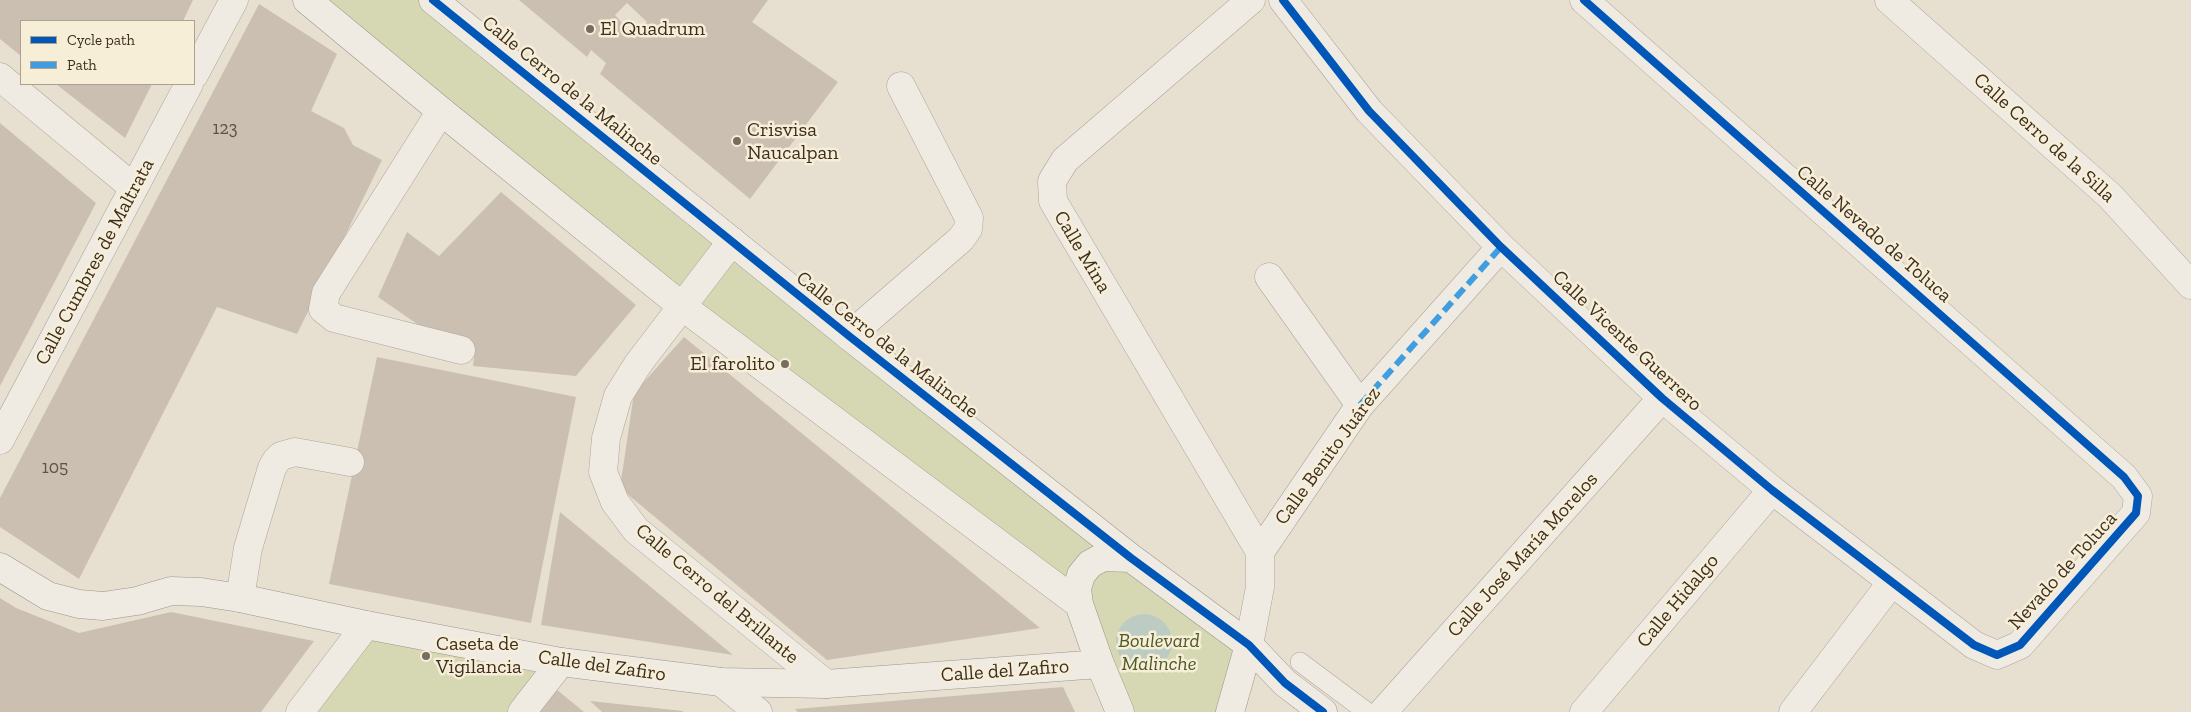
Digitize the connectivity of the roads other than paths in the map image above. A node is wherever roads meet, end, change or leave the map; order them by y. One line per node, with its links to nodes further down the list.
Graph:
1 (234, 0): 8 (street)
2 (307, 0): 12 (street)
3 (434, 0): 14 (street, Calle Cerro de la Malinche)
4 (1251, 0): 27 (street, Calle Mina)
5 (1283, 0): 15 (street, Calle Vicente Guerrero)
6 (1584, 0): 26 (street, Calle Nevado de Toluca)
7 (1889, 0): 17 (street, Calle Cerro de la Silla)
8 (195, 73)
9 (0, 77): 13 (street)
10 (188, 85): 13 (street, Calle Cumbres de Maltrata)
11 (901, 86): 19 (street)
12 (441, 111): 18 (street); 20 (street)
13 (134, 188): 23 (street, Calle Cumbres de Maltrata)
14 (732, 241): 18 (street, Calle Cerro del Brillante); 19 (street, Calle Cerro de la Malinche)
15 (1501, 247): 21 (street, Calle Vicente Guerrero); 22 (street, Calle Benito Juárez)
16 (1269, 277): 22 (street)
17 (2191, 285)
18 (683, 307): 32 (street); 40 (street, Calle Cerro del Brillante)
19 (848, 336): 28 (street, Calle Cerro de la Malinche)
20 (460, 350)
21 (1662, 398): 25 (street, Calle Vicente Guerrero); 48 (street, Calle José María Morelos)
22 (1360, 405): 27 (street, Calle Benito Juárez)
23 (2, 433)
24 (350, 462): 31 (street)
25 (1772, 490): 30 (street, Calle Vicente Guerrero); 49 (street, Calle Hidalgo)
26 (2138, 496): 35 (street, Nevado de Toluca)
27 (1260, 552): 34 (street)
28 (1131, 558): 32 (street); 34 (street, Calle Cerro de la Malinche)
29 (0, 567): 31 (street, Calle del Zafiro)
30 (1892, 582): 35 (street, Calle Vicente Guerrero); 50 (street)
31 (240, 598): 33 (street, Calle del Zafiro)
32 (1079, 604): 38 (street)
33 (366, 625): 36 (street, Calle del Zafiro); 41 (street)
34 (1249, 645): 45 (street); 46 (street, Calle Cerro de la Malinche)
35 (1997, 655)
36 (561, 662): 39 (street, Calle del Zafiro); 42 (street)
37 (1300, 662): 47 (lane)
38 (1100, 664): 40 (street, Calle del Zafiro); 44 (street)
39 (721, 682): 40 (street, Calle del Zafiro); 43 (street)
40 (826, 684)
41 (300, 712)
42 (522, 712)
43 (758, 712)
44 (1120, 712)
45 (1230, 712)
46 (1322, 712)
47 (1367, 712)
48 (1383, 712)
49 (1584, 712)
50 (1793, 712)

